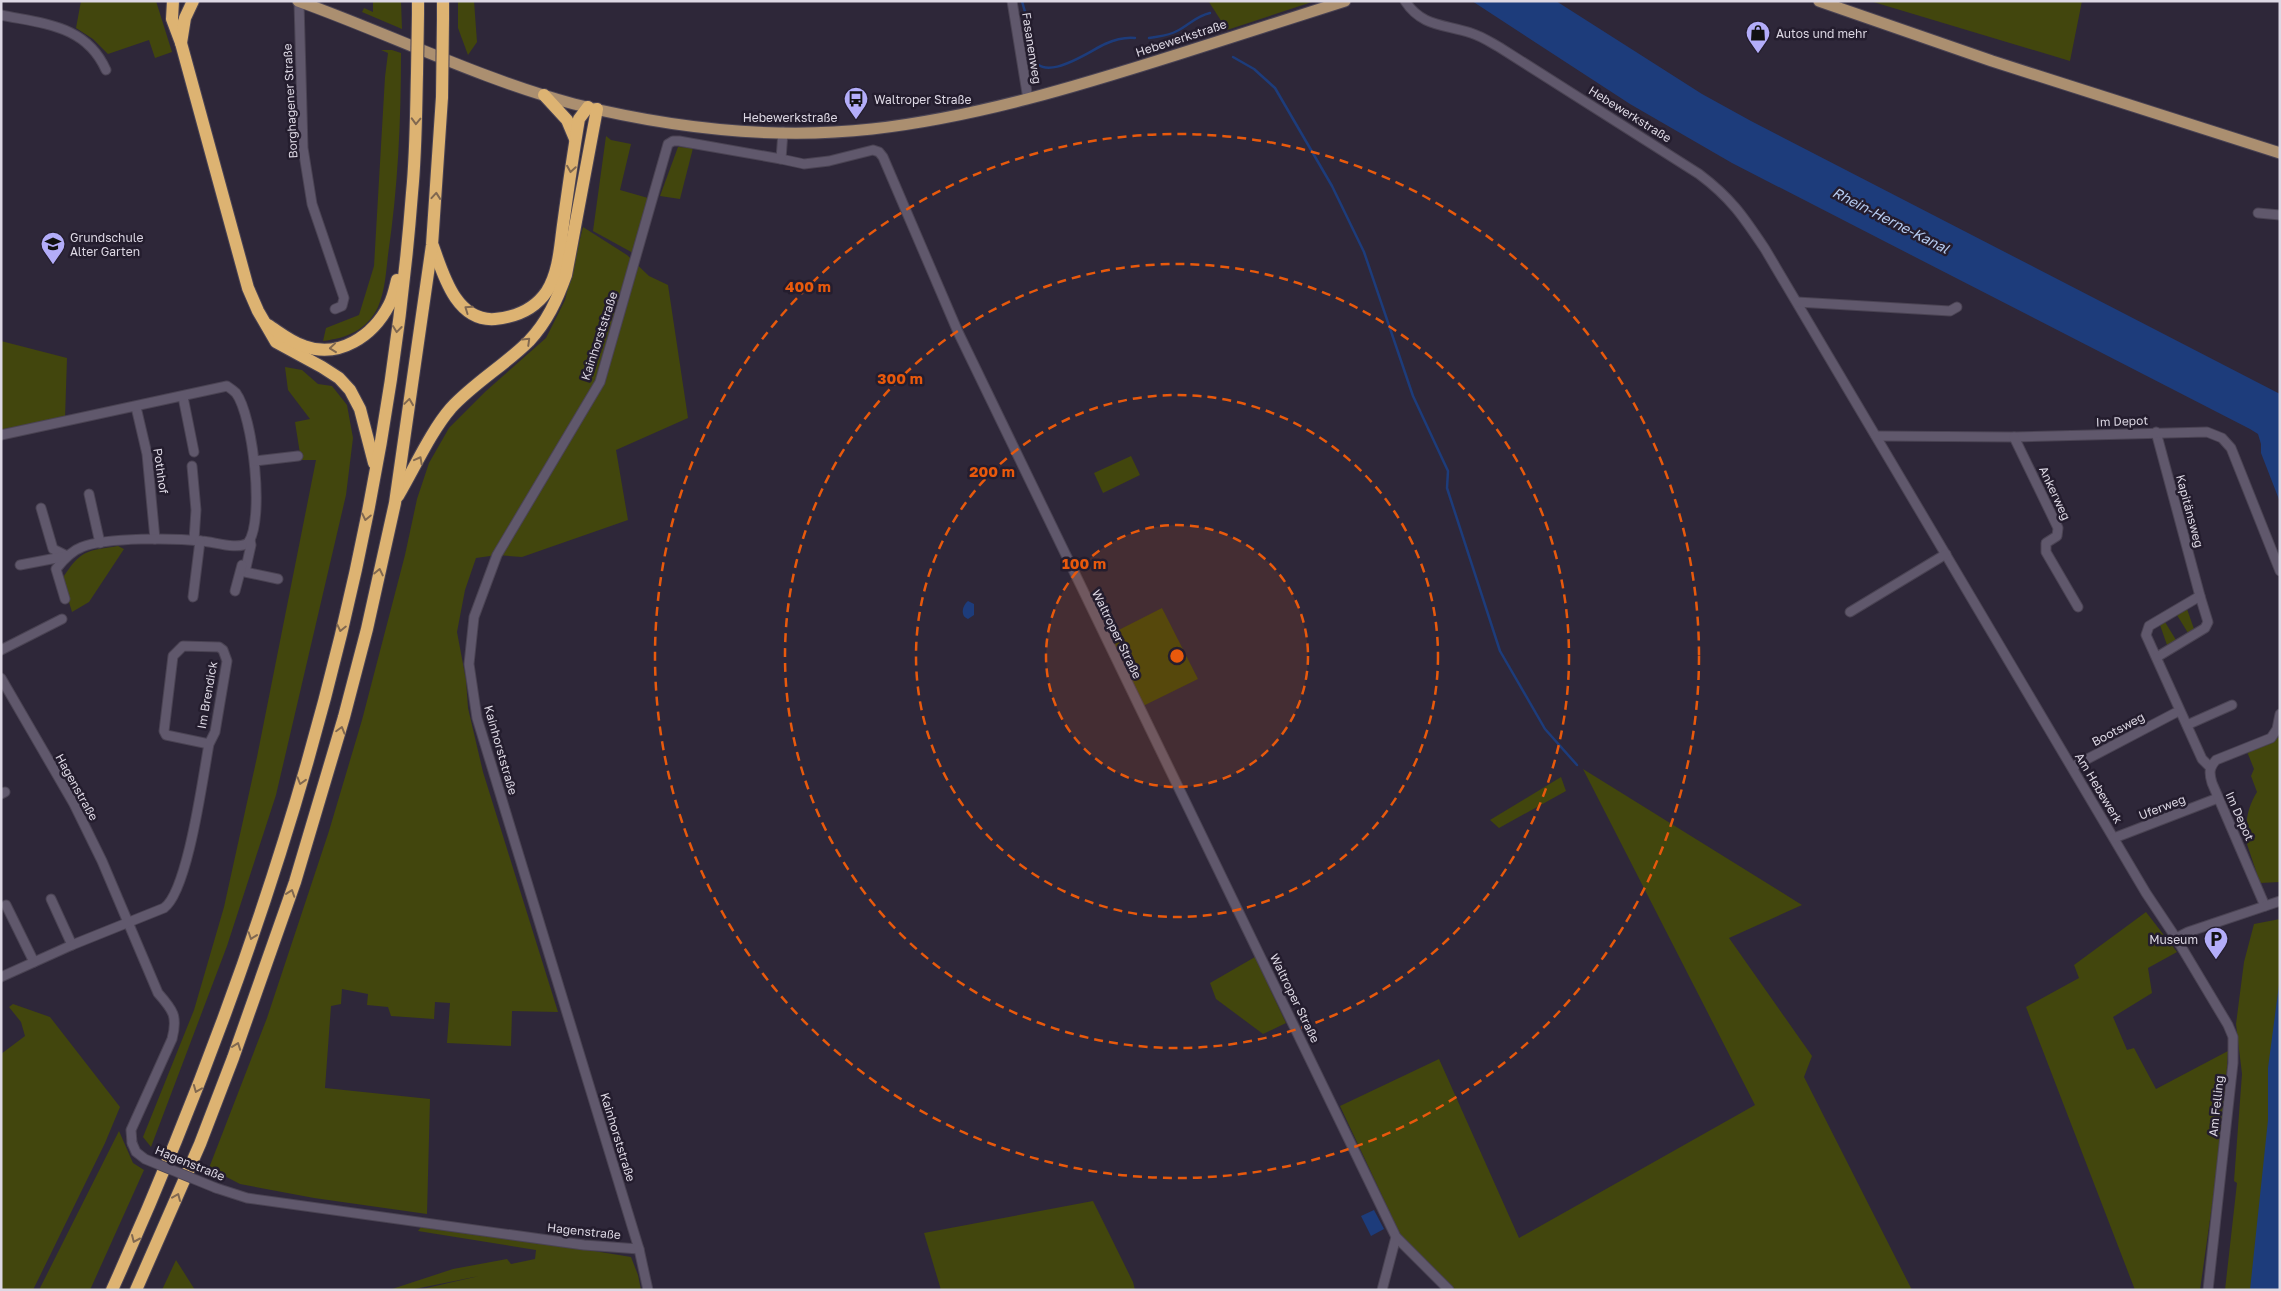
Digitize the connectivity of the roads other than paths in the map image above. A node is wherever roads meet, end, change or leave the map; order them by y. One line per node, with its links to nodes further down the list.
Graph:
1 (164, 1): 13 (highway)
2 (173, 1): 13 (highway)
3 (183, 1): 14 (highway)
4 (194, 1): 14 (highway)
5 (299, 1): 16 (main road, Hebewerkstraße); 29 (street, Borghagener Straße)
6 (418, 1): 26 (highway, one-way to 26, bridge)
7 (443, 1): 25 (highway, one-way to 7, bridge)
8 (1012, 1): 17 (street, Fasanenweg)
9 (1345, 1): 17 (main road, Hebewerkstraße)
10 (1405, 1): 27 (street, Hebewerkstraße)
11 (1819, 1): 21 (main road)
12 (1, 15): 15 (street)
13 (172, 19): 14 (highway)
14 (182, 38): 30 (highway)
15 (106, 70)
16 (544, 95): 18 (main road, Hebewerkstraße); 20 (highway)
17 (1028, 99): 19 (main road, Hebewerkstraße)
18 (593, 108): 19 (main road, Hebewerkstraße); 20 (highway); 43 (highway, one-way to 18)
19 (783, 132): 22 (street)
20 (576, 140): 25 (highway, one-way to 25)
21 (2280, 153)
22 (781, 159): 82 (street, Waltroper Straße); 83 (street, Kainhorststraße)
23 (2258, 213): 24 (street)
24 (2280, 215)
25 (432, 245): 43 (highway, one-way to 25)
26 (407, 246): 30 (highway, one-way to 30); 41 (highway, one-way to 41)
27 (1797, 302): 28 (street); 35 (street, Hebewerkstraße)
28 (1957, 307)
29 (335, 309)
30 (267, 324): 41 (highway)
31 (183, 397): 32 (street); 37 (street); 39 (street)
32 (136, 407): 34 (street); 45 (street, Pothhof)
33 (2156, 432): 36 (street, Im Depot); 52 (street, Im Depot); 55 (street, Kapitänsweg)
34 (1, 435)
35 (1876, 436): 36 (street, Im Depot); 49 (street, Am Hebewerk)
36 (2014, 437): 58 (street, Ankerweg)
37 (194, 452)
38 (298, 456): 39 (street)
39 (255, 461): 48 (street)
40 (192, 466): 46 (street)
41 (376, 470): 84 (highway, one-way to 84)
42 (88, 494): 47 (street)
43 (395, 503): 85 (highway, one-way to 43)
44 (41, 508): 50 (street)
45 (155, 539): 46 (street); 47 (street)
46 (197, 540): 48 (street); 56 (street)
47 (100, 543): 50 (street)
48 (248, 543): 53 (street); 54 (street)
49 (1946, 554): 59 (street); 69 (street, Am Hebewerk)
50 (68, 556): 51 (street); 57 (street)
51 (20, 565)
52 (2280, 571)
53 (278, 579)
54 (235, 590)
55 (2200, 596): 62 (street, Kapitänsweg); 62 (street)
56 (193, 597)
57 (65, 599)
58 (2078, 607)
59 (1850, 612)
60 (62, 619): 61 (street)
61 (1, 650)
62 (2156, 657): 67 (street)
63 (1, 678): 77 (street, Hagenstraße)
64 (2232, 705): 67 (street)
65 (2175, 713): 69 (street, Bootsweg)
66 (2280, 714): 70 (street)
67 (2187, 725): 70 (street)
68 (209, 744): 68 (street, Im Brendick); 77 (street, Im Brendick)
69 (2072, 767): 72 (street, Am Hebewerk)
70 (2210, 767): 71 (street, Im Depot)
71 (2218, 798): 72 (street, Uferweg); 76 (street, Im Depot)
72 (2114, 838): 78 (street, Am Hebewerk)
73 (51, 899): 79 (street)
74 (2280, 901): 76 (street)
75 (6, 905): 80 (street)
76 (2265, 906): 78 (street)
77 (126, 922): 79 (street, Im Brendick); 83 (street, Hagenstraße, bridge)
78 (2176, 938): 89 (street, Am Felling)
79 (72, 945): 80 (street, Im Brendick)
80 (34, 962): 81 (street, Im Brendick)
81 (1, 977)
82 (1396, 1237): 87 (street); 88 (street, Waltroper Straße)
83 (639, 1250): 86 (street, Kainhorststraße)
84 (112, 1290)
85 (136, 1290)
86 (648, 1290)
87 (1382, 1290)
88 (1449, 1290)
89 (2208, 1290)

